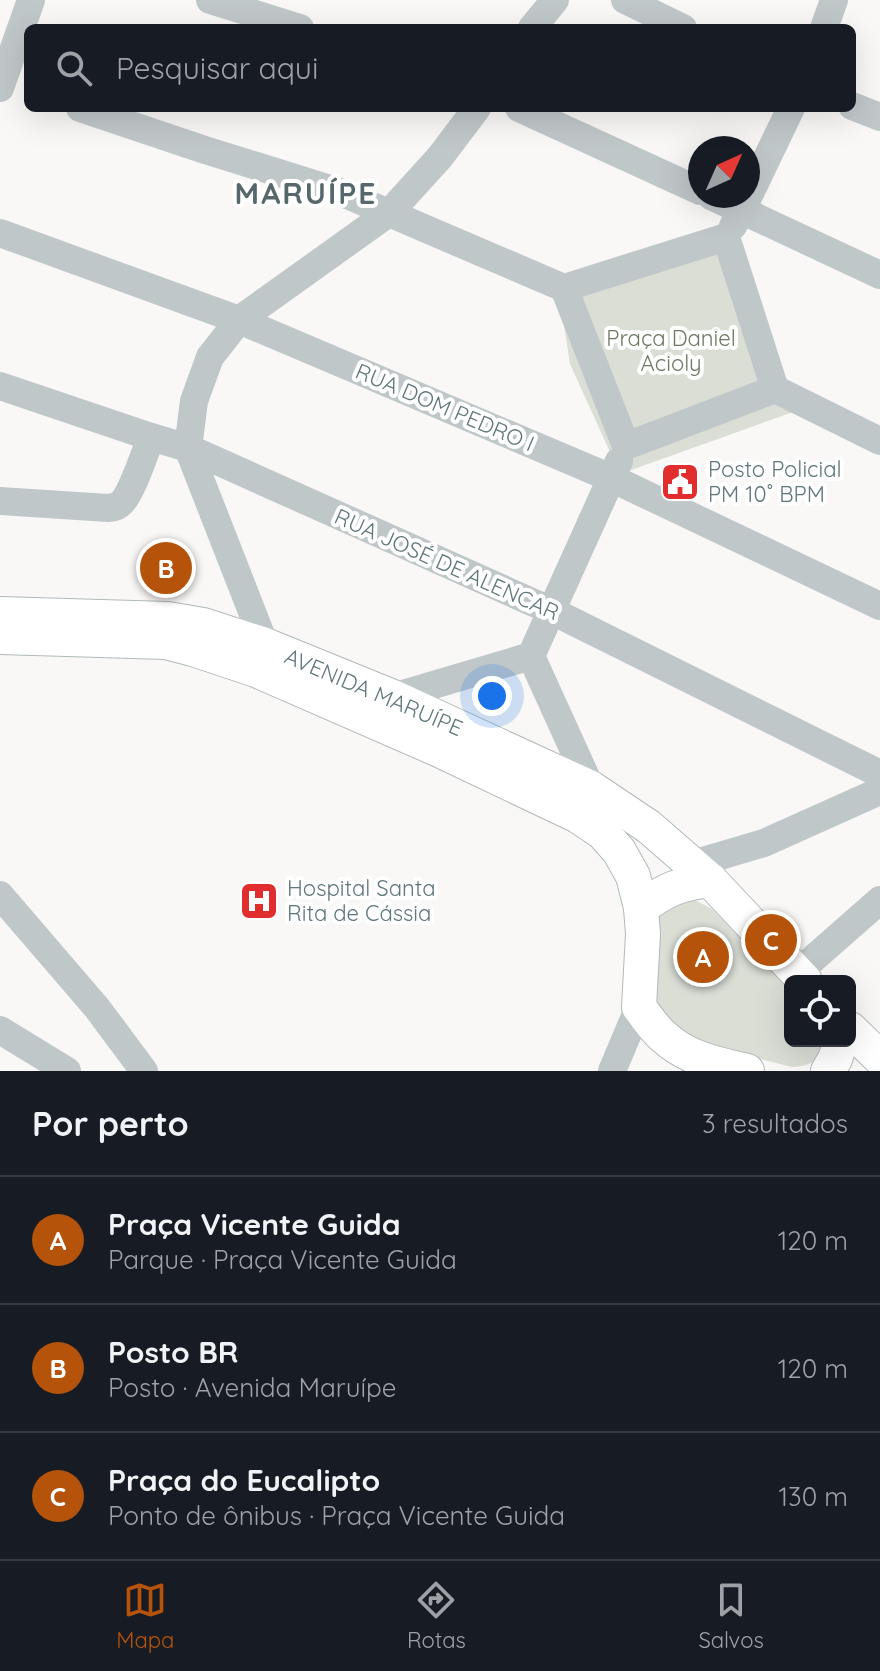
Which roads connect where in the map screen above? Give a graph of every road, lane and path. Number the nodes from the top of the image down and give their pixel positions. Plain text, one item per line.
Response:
1 (31, 0) edge
2 (210, 0) edge
3 (555, 0) edge
4 (625, 0) edge
5 (834, 0) edge
6 (24, 24) edge
7 (287, 24) edge
8 (535, 24) edge
9 (675, 24) edge
10 (825, 24) edge
11 (24, 26) edge
12 (8, 84) edge
13 (856, 108) edge
14 (92, 112) edge
15 (474, 112) edge
16 (528, 112) edge
17 (789, 112) edge
18 (880, 117) edge
19 (688, 185) edge
20 (738, 208) edge
21 (742, 210) junction
22 (390, 212) junction
23 (0, 233) edge
24 (726, 237) junction
25 (880, 275) edge
26 (564, 288) junction
27 (239, 320) junction
28 (0, 386) edge
29 (775, 389) junction
30 (151, 437) junction
31 (880, 441) edge
32 (626, 446) junction
33 (188, 448) junction
34 (611, 478) junction
35 (0, 501) edge
36 (880, 606) edge
37 (552, 611) junction
38 (0, 614) edge
39 (0, 637) edge
40 (265, 645) junction
41 (531, 656) junction
42 (393, 697) junction
43 (880, 774) edge
44 (591, 788) junction
45 (880, 791) edge
46 (701, 872) junction
47 (0, 895) edge
48 (880, 900) edge
49 (641, 908) junction
50 (799, 975) edge
51 (803, 975) edge
52 (639, 1007) junction
53 (0, 1030) edge
54 (838, 1047) edge
55 (691, 1065) edge
56 (67, 1071) edge
57 (144, 1071) edge
58 (612, 1071) edge
59 (747, 1071) edge
60 (828, 1071) edge

1 - 6 street
2 - 7 street
3 - 8 street
4 - 9 street
5 - 10 street
11 - 12 street
13 - 18 street
14 - 22 street
15 - 22 street
16 - 19 street
17 - 21 street
20 - 21 street
21 - 24 street
21 - 25 street
22 - 26 street
22 - 27 street
23 - 27 street, RUA DOM PEDRO I
24 - 26 street
24 - 29 street
26 - 32 street
27 - 33 street
27 - 34 street, RUA DOM PEDRO I
28 - 30 street, RUA JOSÉ DE ALENCAR
29 - 31 street
29 - 32 street
30 - 33 street, RUA JOSÉ DE ALENCAR
30 - 35 street
32 - 34 street
33 - 37 street, RUA JOSÉ DE ALENCAR
33 - 40 street
34 - 36 street, RUA DOM PEDRO I
34 - 37 street
37 - 41 street
37 - 43 street, RUA JOSÉ DE ALENCAR
38 - 40 main road, AVENIDA MARUÍPE
39 - 49 main road, AVENIDA MARUÍPE
40 - 42 main road, AVENIDA MARUÍPE
41 - 42 street
41 - 44 street
42 - 44 main road, AVENIDA MARUÍPE
44 - 46 main road, AVENIDA MARUÍPE
45 - 46 street
46 - 49 main road
46 - 50 main road, AVENIDA MARUÍPE
47 - 57 street
48 - 51 street
49 - 52 main road, AVENIDA MARUÍPE
52 - 55 main road
52 - 58 street
53 - 56 street
54 - 60 main road
55 - 59 main road

